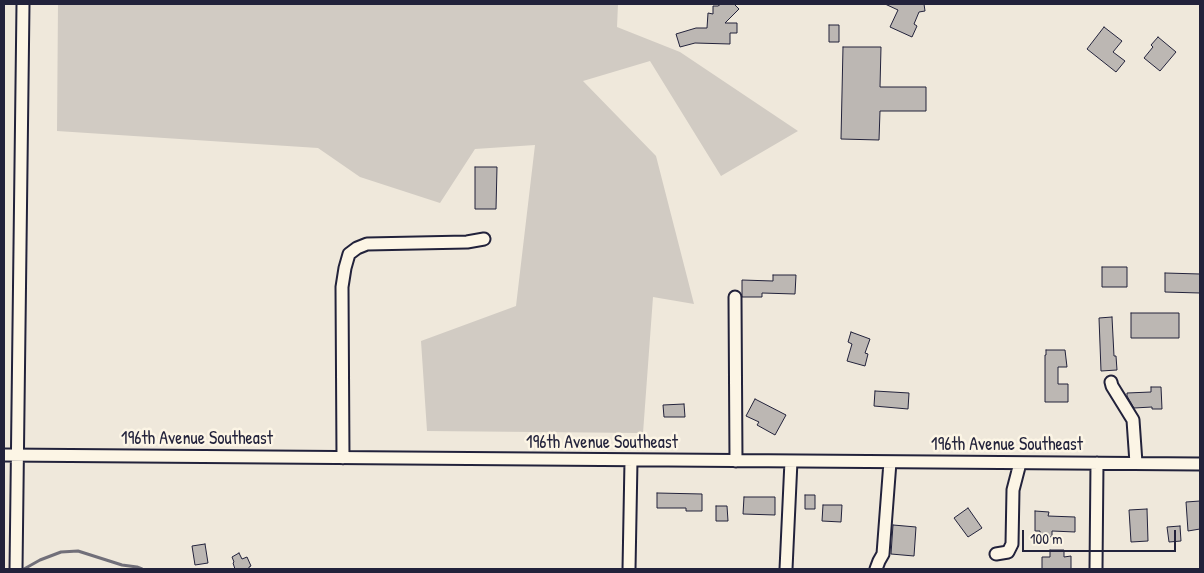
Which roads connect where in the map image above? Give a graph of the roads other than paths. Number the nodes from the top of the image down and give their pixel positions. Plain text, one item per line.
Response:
1 (23, 4) edge
2 (484, 239) dead end
3 (735, 297) dead end
4 (1111, 382) dead end
5 (4, 455) edge
6 (18, 456) junction
7 (343, 458) junction
8 (631, 461) junction
9 (736, 461) junction
10 (791, 461) junction
11 (890, 462) junction
12 (1020, 463) junction
13 (1097, 463) junction
14 (1136, 463) junction
15 (1200, 464) edge
16 (996, 554) dead end
17 (16, 569) edge
18 (629, 569) edge
19 (786, 569) edge
20 (876, 569) edge
21 (1096, 569) edge

1 - 6 street
2 - 7 street
3 - 9 street
4 - 14 street
5 - 6 street, 196th Avenue Southeast
6 - 7 street, 196th Avenue Southeast
6 - 17 street
7 - 8 street, 196th Avenue Southeast
8 - 9 street, 196th Avenue Southeast
8 - 18 street
9 - 10 street, 196th Avenue Southeast
10 - 11 street, 196th Avenue Southeast
10 - 19 street
11 - 12 street, 196th Avenue Southeast
11 - 20 street
12 - 13 street, 196th Avenue Southeast
12 - 16 street
13 - 14 street, 196th Avenue Southeast
13 - 21 street
14 - 15 street, 196th Avenue Southeast

